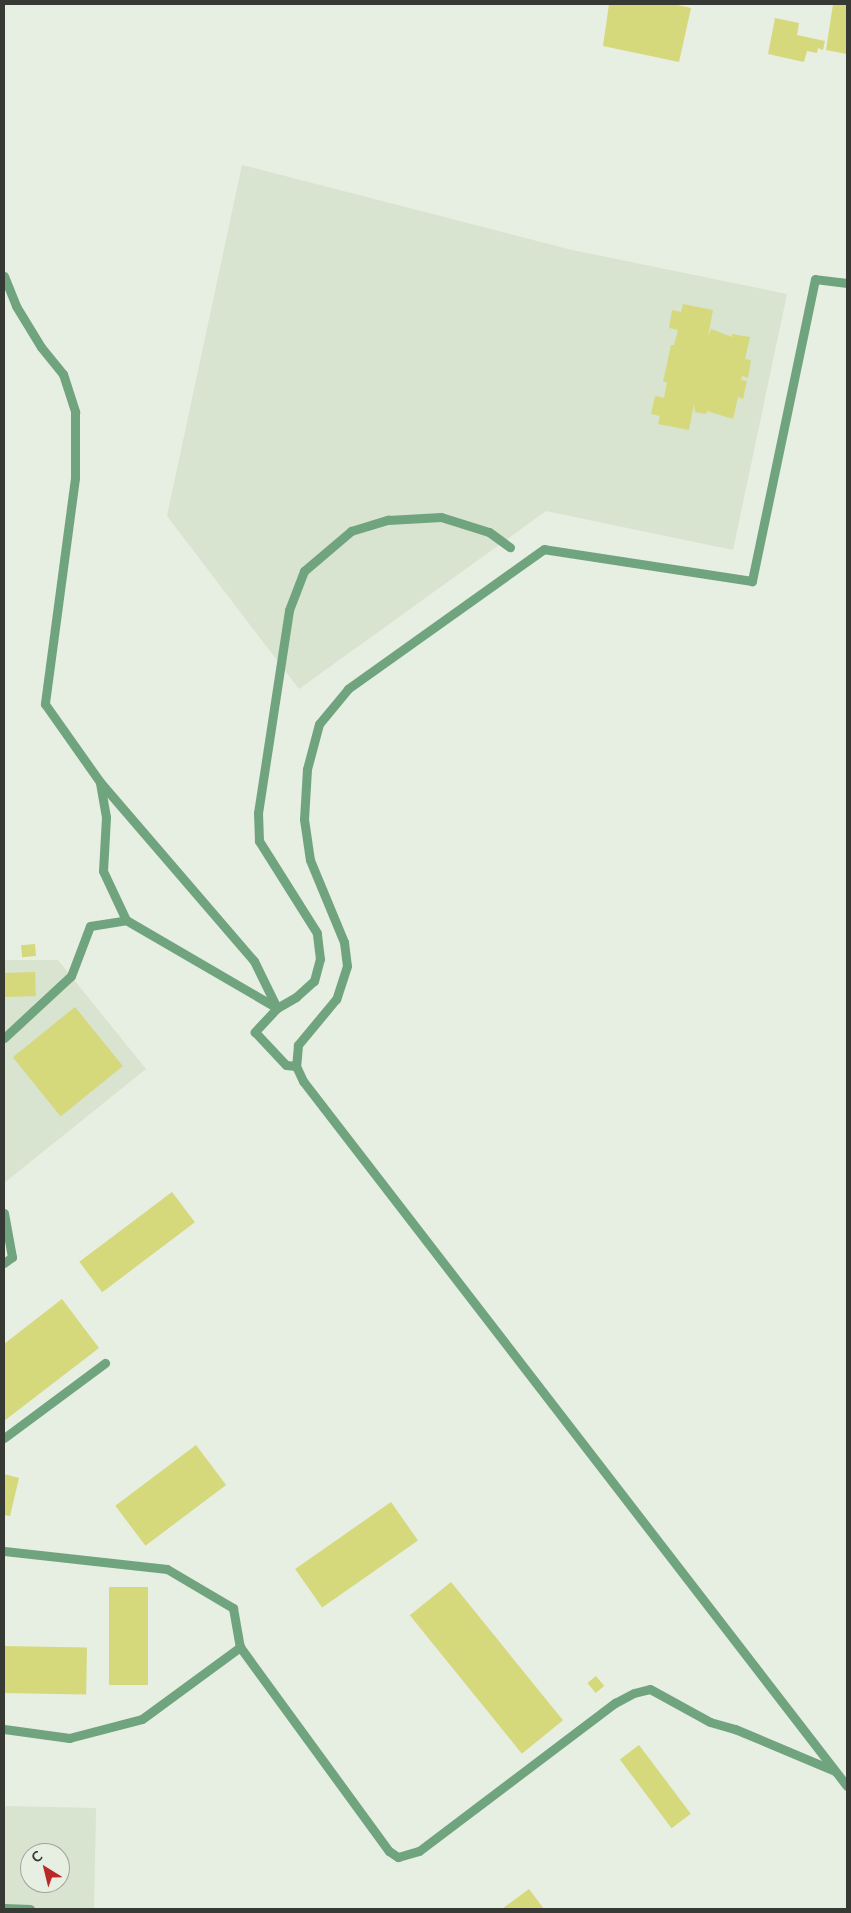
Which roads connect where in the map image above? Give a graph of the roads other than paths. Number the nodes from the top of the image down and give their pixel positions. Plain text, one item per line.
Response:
1 (4, 276) edge
2 (847, 283) edge
3 (510, 547) dead end
4 (100, 782) junction
5 (126, 920) junction
6 (277, 1008) junction
7 (4, 1038) edge
8 (296, 1066) junction
9 (4, 1213) edge
10 (4, 1263) edge
11 (105, 1363) dead end
12 (4, 1438) edge
13 (4, 1551) edge
14 (240, 1647) junction
15 (4, 1729) edge
16 (836, 1771) junction
17 (847, 1786) edge
18 (4, 1908) edge
19 (30, 1909) edge

1 - 4 lane
2 - 8 lane
3 - 6 lane
4 - 5 lane
4 - 6 lane
5 - 6 lane
5 - 7 lane
6 - 8 lane
8 - 16 lane
9 - 10 lane
11 - 12 lane
13 - 14 lane
14 - 15 lane
14 - 16 lane
16 - 17 lane
18 - 19 lane

